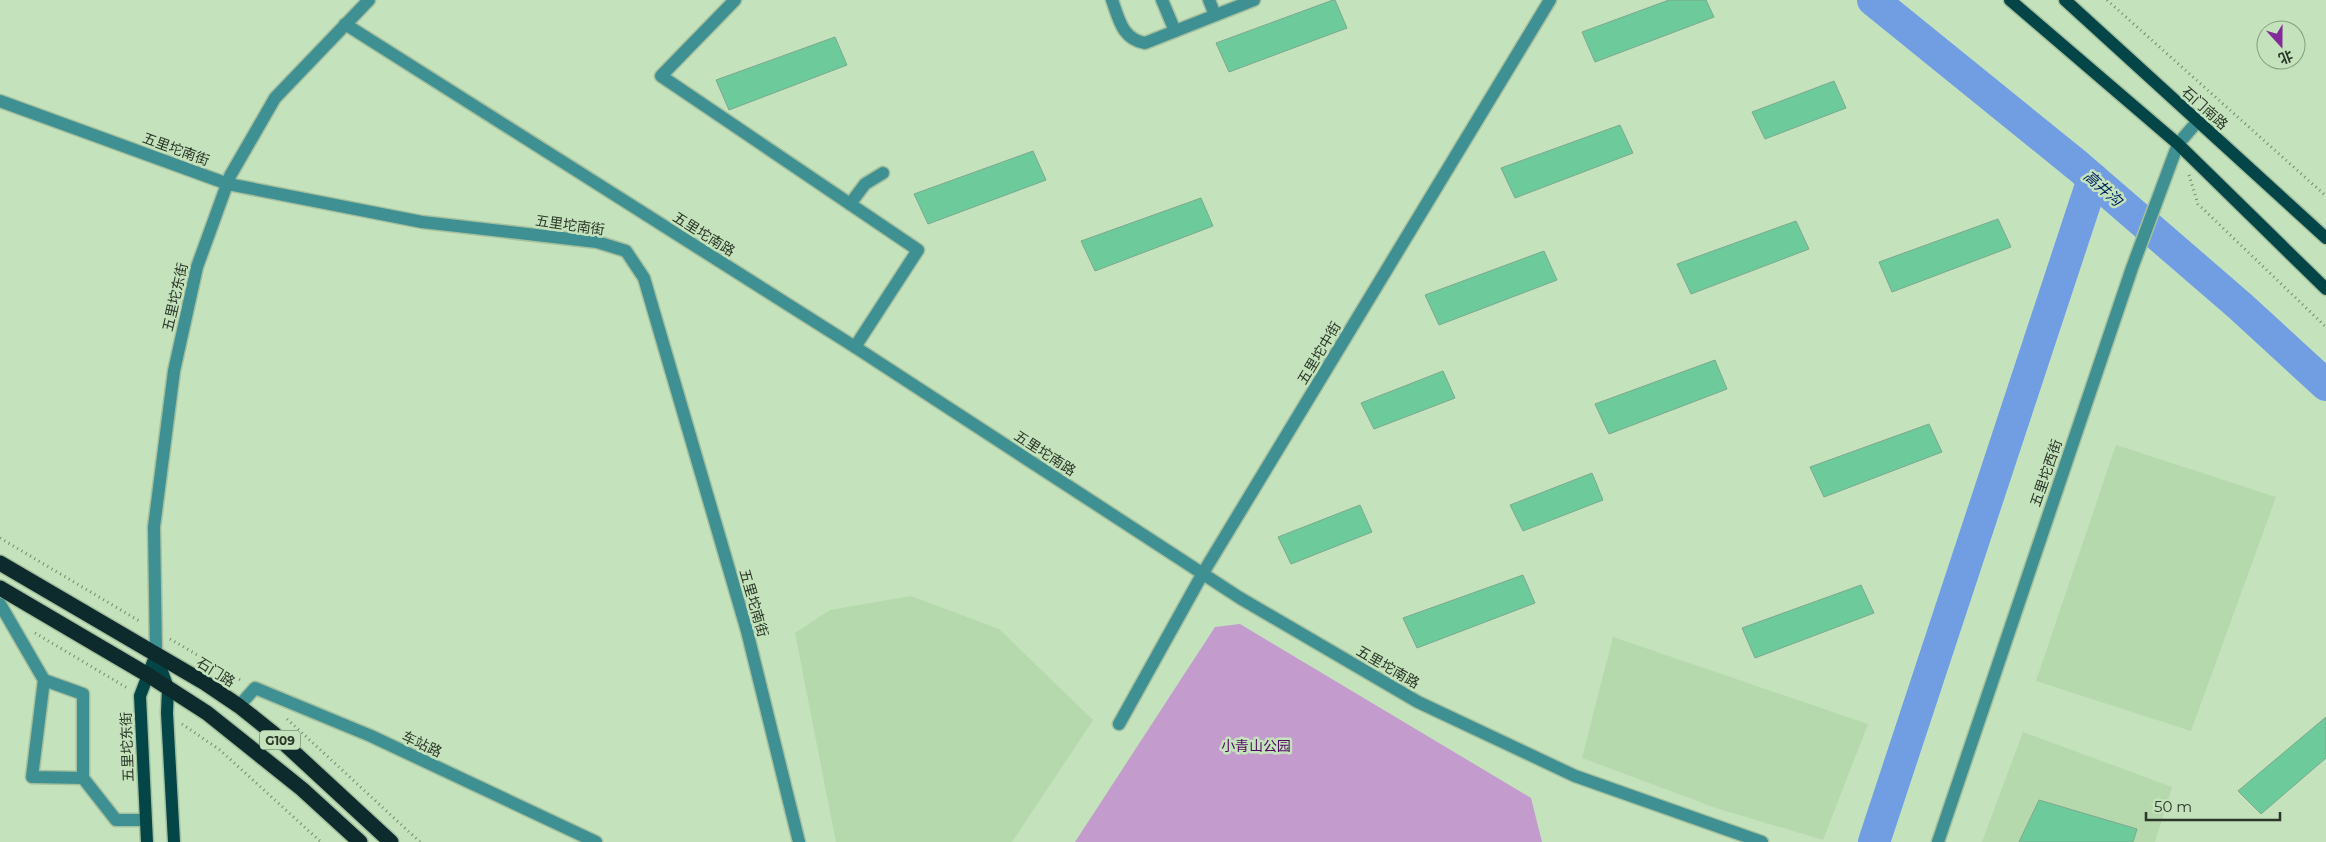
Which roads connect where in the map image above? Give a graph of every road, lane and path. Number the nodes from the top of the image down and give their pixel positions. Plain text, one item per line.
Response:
1 (369, 0) edge
2 (735, 0) edge
3 (1112, 0) edge
4 (1162, 0) edge
5 (1209, 0) edge
6 (1254, 0) edge
7 (1550, 0) edge
8 (2010, 0) edge
9 (2065, 0) edge
10 (2107, 0) edge
11 (1215, 15) junction
12 (345, 24) junction
13 (1174, 31) junction
14 (0, 101) edge
15 (2197, 122) junction
16 (2178, 144) junction
17 (2187, 170) dead end
18 (883, 173) dead end
19 (228, 184) junction
20 (2326, 196) edge
21 (850, 204) junction
22 (2326, 238) edge
23 (2326, 289) edge
24 (2326, 327) edge
25 (855, 347) junction
26 (0, 563) edge
27 (1203, 573) junction
28 (0, 588) edge
29 (0, 604) edge
30 (156, 654) junction
31 (148, 675) junction
32 (44, 680) junction
33 (168, 688) junction
34 (239, 706) junction
35 (1119, 724) dead end
36 (83, 778) junction
37 (144, 820) junction
38 (147, 842) edge
39 (174, 842) edge
40 (360, 842) edge
41 (391, 842) edge
42 (596, 842) edge
43 (799, 842) edge
44 (1762, 842) edge
45 (1938, 842) edge

1 - 12 street, 五里坨东街
2 - 21 street
3 - 13 street
4 - 13 street
5 - 11 street
6 - 11 street
7 - 27 street, 五里坨中街
8 - 16 main road
9 - 15 main road, 石门南路
10 - 20 path, 石门南路
11 - 13 street
12 - 19 street, 五里坨东街
12 - 25 street, 五里坨南路
14 - 19 street, 五里坨南街
15 - 16 street, 五里坨西街
15 - 22 main road, 石门南路
16 - 23 main road
16 - 45 street, 五里坨西街
17 - 24 path
18 - 21 street
19 - 30 street, 五里坨东街
19 - 43 street, 五里坨南街
21 - 25 street
25 - 27 street, 五里坨南路
26 - 30 highway, 石门路 / G109
27 - 35 street, 五里坨中街
27 - 44 street, 五里坨南路
28 - 31 highway, G109
29 - 32 street
30 - 31 main road, 五里坨东街
30 - 33 main road, 五里坨东街
30 - 34 highway, 石门路 / G109
31 - 33 highway, G109
31 - 37 main road, 五里坨东街
32 - 36 street
32 - 36 street
33 - 39 main road, 五里坨东街
33 - 40 highway, G109
34 - 41 highway, 石门路 / G109
34 - 42 street, 车站路
36 - 37 street
37 - 38 main road, 五里坨东街

